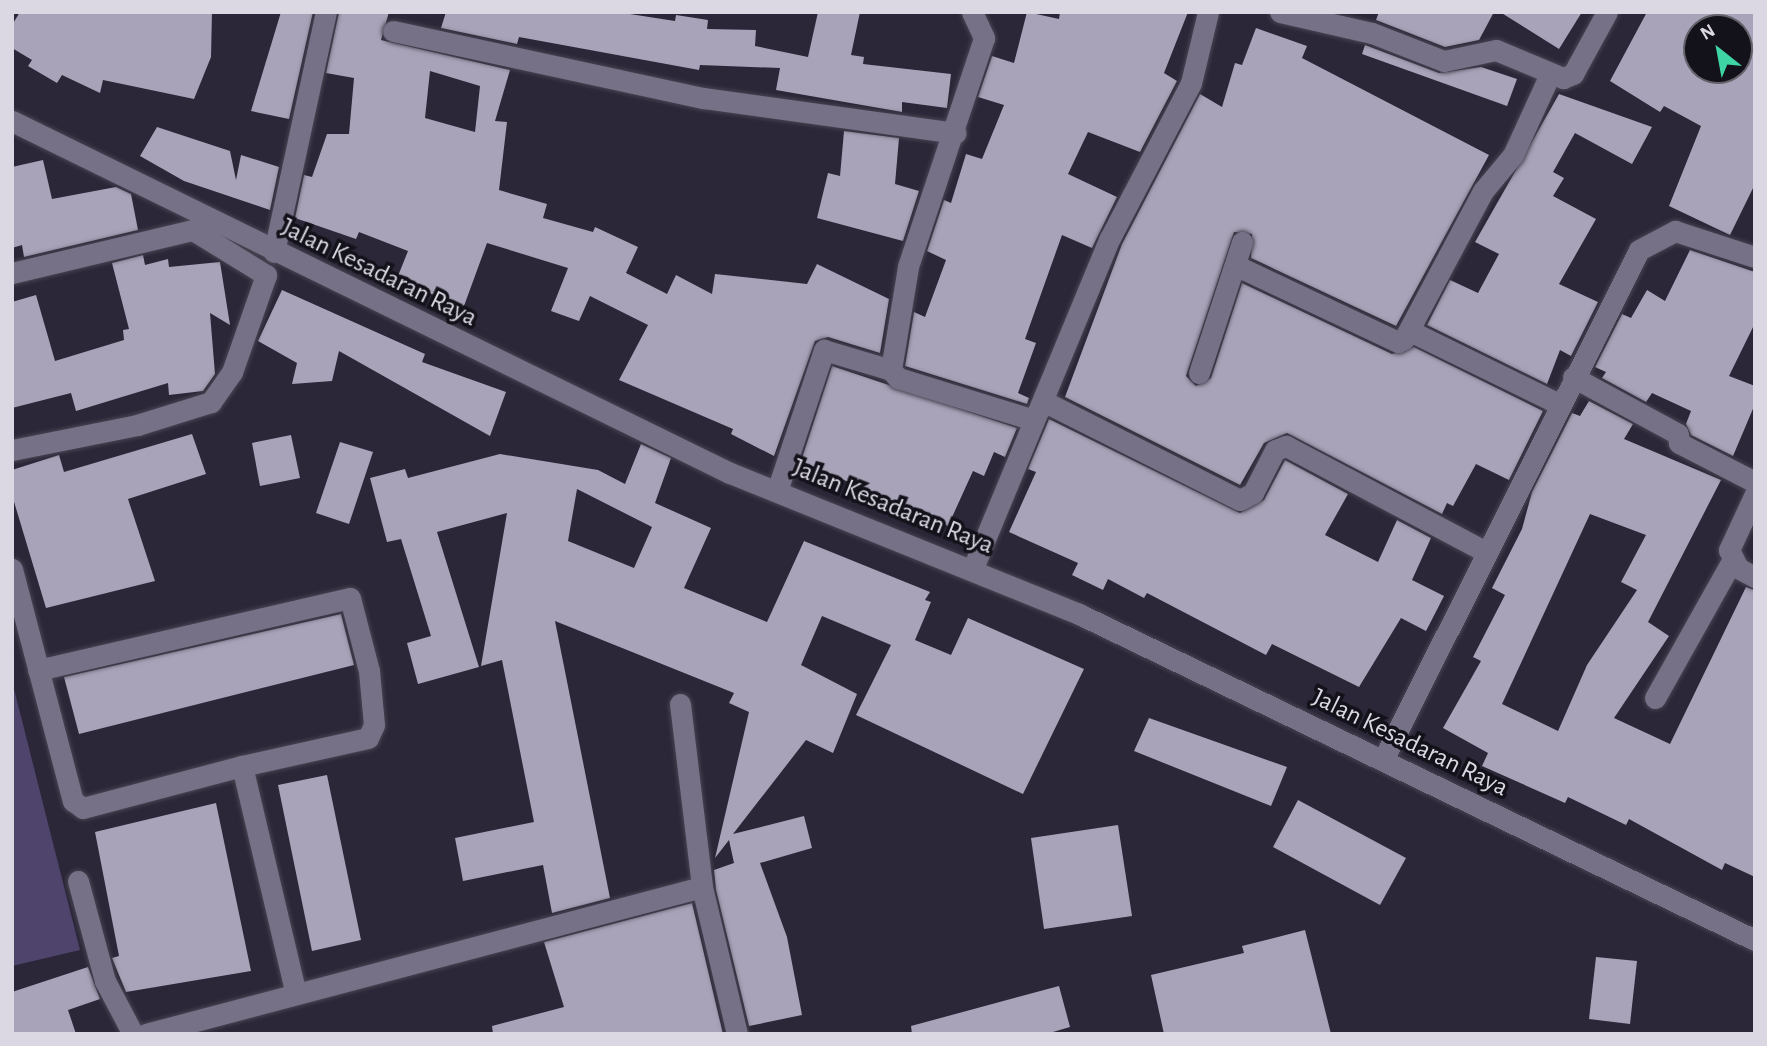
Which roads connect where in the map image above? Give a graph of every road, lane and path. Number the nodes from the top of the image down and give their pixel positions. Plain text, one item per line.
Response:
1 (326, 12) edge
2 (972, 12) edge
3 (1208, 12) edge
4 (1280, 12) edge
5 (1607, 12) edge
6 (393, 31) dead end
7 (1549, 74) junction
8 (12, 121) edge
9 (956, 133) junction
10 (1242, 242) dead end
11 (274, 252) junction
12 (1755, 257) edge
13 (1237, 266) junction
14 (12, 273) edge
15 (1412, 332) junction
16 (891, 370) junction
17 (1199, 373) dead end
18 (1573, 377) junction
19 (1559, 404) junction
20 (1039, 410) junction
21 (12, 450) edge
22 (1755, 482) edge
23 (777, 491) junction
24 (1755, 494) edge
25 (1486, 552) junction
26 (1732, 561) junction
27 (974, 568) junction
28 (12, 569) edge
29 (1755, 577) edge
30 (38, 670) junction
31 (1655, 698) dead end
32 (680, 704) dead end
33 (1384, 758) junction
34 (242, 766) junction
35 (78, 881) dead end
36 (702, 887) junction
37 (1755, 940) edge
38 (295, 991) junction
39 (133, 1034) edge
40 (146, 1034) edge
41 (737, 1034) edge

1 - 11 street
2 - 9 street
3 - 20 street
4 - 7 street
5 - 7 street
6 - 9 street
7 - 15 street
8 - 11 street, Jalan Kesadaran Raya
9 - 16 street
10 - 13 street
11 - 23 street, Jalan Kesadaran Raya
12 - 18 street
13 - 15 street
13 - 17 street
14 - 21 street
15 - 19 street
16 - 20 street
16 - 23 street
18 - 19 street
18 - 22 street
19 - 25 street
20 - 25 street
20 - 27 street
23 - 27 street, Jalan Kesadaran Raya
24 - 26 street
25 - 33 street
26 - 29 street
26 - 31 street
27 - 33 street, Jalan Kesadaran Raya
28 - 30 street
30 - 34 street
30 - 34 street
32 - 36 street
33 - 37 street, Jalan Kesadaran Raya
34 - 38 street
35 - 39 street
36 - 38 street
36 - 41 street
38 - 40 street

